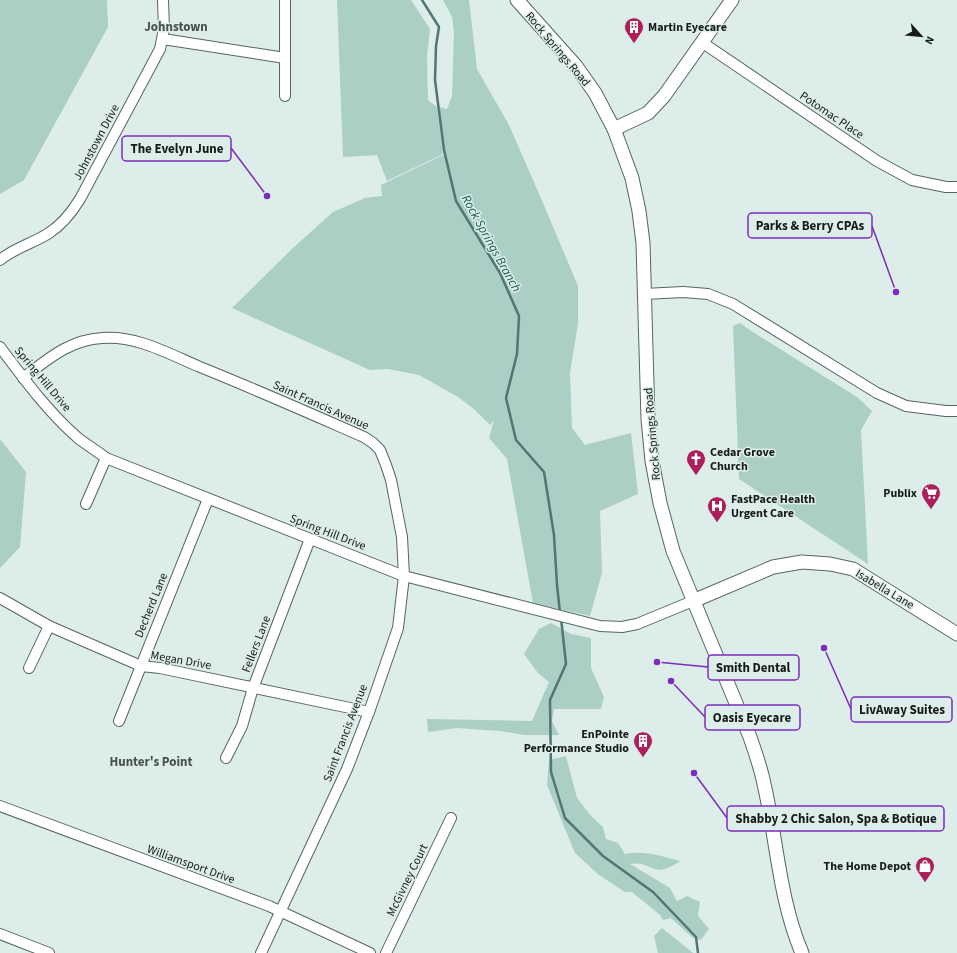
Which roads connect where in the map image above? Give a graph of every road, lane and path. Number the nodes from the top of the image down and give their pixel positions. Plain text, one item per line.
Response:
1 (163, 0) edge
2 (285, 0) edge
3 (516, 0) edge
4 (732, 0) edge
5 (163, 39) junction
6 (703, 43) junction
7 (285, 58) junction
8 (285, 96) dead end
9 (614, 129) junction
10 (957, 187) edge
11 (0, 260) edge
12 (644, 294) junction
13 (0, 347) edge
14 (23, 378) junction
15 (957, 411) edge
16 (106, 458) junction
17 (208, 499) junction
18 (86, 504) dead end
19 (310, 539) junction
20 (404, 576) junction
21 (0, 598) edge
22 (693, 601) junction
23 (49, 626) junction
24 (957, 634) edge
25 (141, 666) junction
26 (29, 668) dead end
27 (253, 688) junction
28 (369, 712) junction
29 (119, 721) dead end
30 (226, 758) dead end
31 (0, 806) edge
32 (451, 818) dead end
33 (280, 911) junction
34 (0, 934) edge
35 (49, 953) edge
36 (261, 953) edge
37 (370, 953) edge
38 (386, 953) edge
39 (802, 953) edge

1 - 5 street, Johnstown Drive
2 - 7 street
3 - 9 street, Rock Springs Road
4 - 6 street
5 - 7 street
5 - 11 street, Johnstown Drive
6 - 9 street
6 - 10 street, Potomac Place
7 - 8 street
9 - 12 street, Rock Springs Road
12 - 15 street
12 - 22 street, Rock Springs Road
13 - 14 street, Spring Hill Drive
14 - 16 street, Spring Hill Drive
14 - 20 street, Saint Francis Avenue
16 - 17 street, Spring Hill Drive
16 - 18 street
17 - 19 street, Spring Hill Drive
17 - 25 street, Decherd Lane
19 - 20 street, Spring Hill Drive
19 - 27 street, Fellers Lane
20 - 22 street, Spring Hill Drive
20 - 28 street, Saint Francis Avenue
21 - 23 street, Megan Drive
22 - 24 street, Isabella Lane
22 - 39 street, Rock Springs Road
23 - 25 street, Megan Drive
23 - 26 street
25 - 27 street, Megan Drive
25 - 29 street, Decherd Lane
27 - 28 street, Megan Drive
27 - 30 street, Fellers Lane
28 - 33 street, Saint Francis Avenue
31 - 33 street, Williamsport Drive
32 - 38 street, McGivney Court
33 - 36 street, Saint Francis Avenue
33 - 37 street, Williamsport Drive
34 - 35 street

